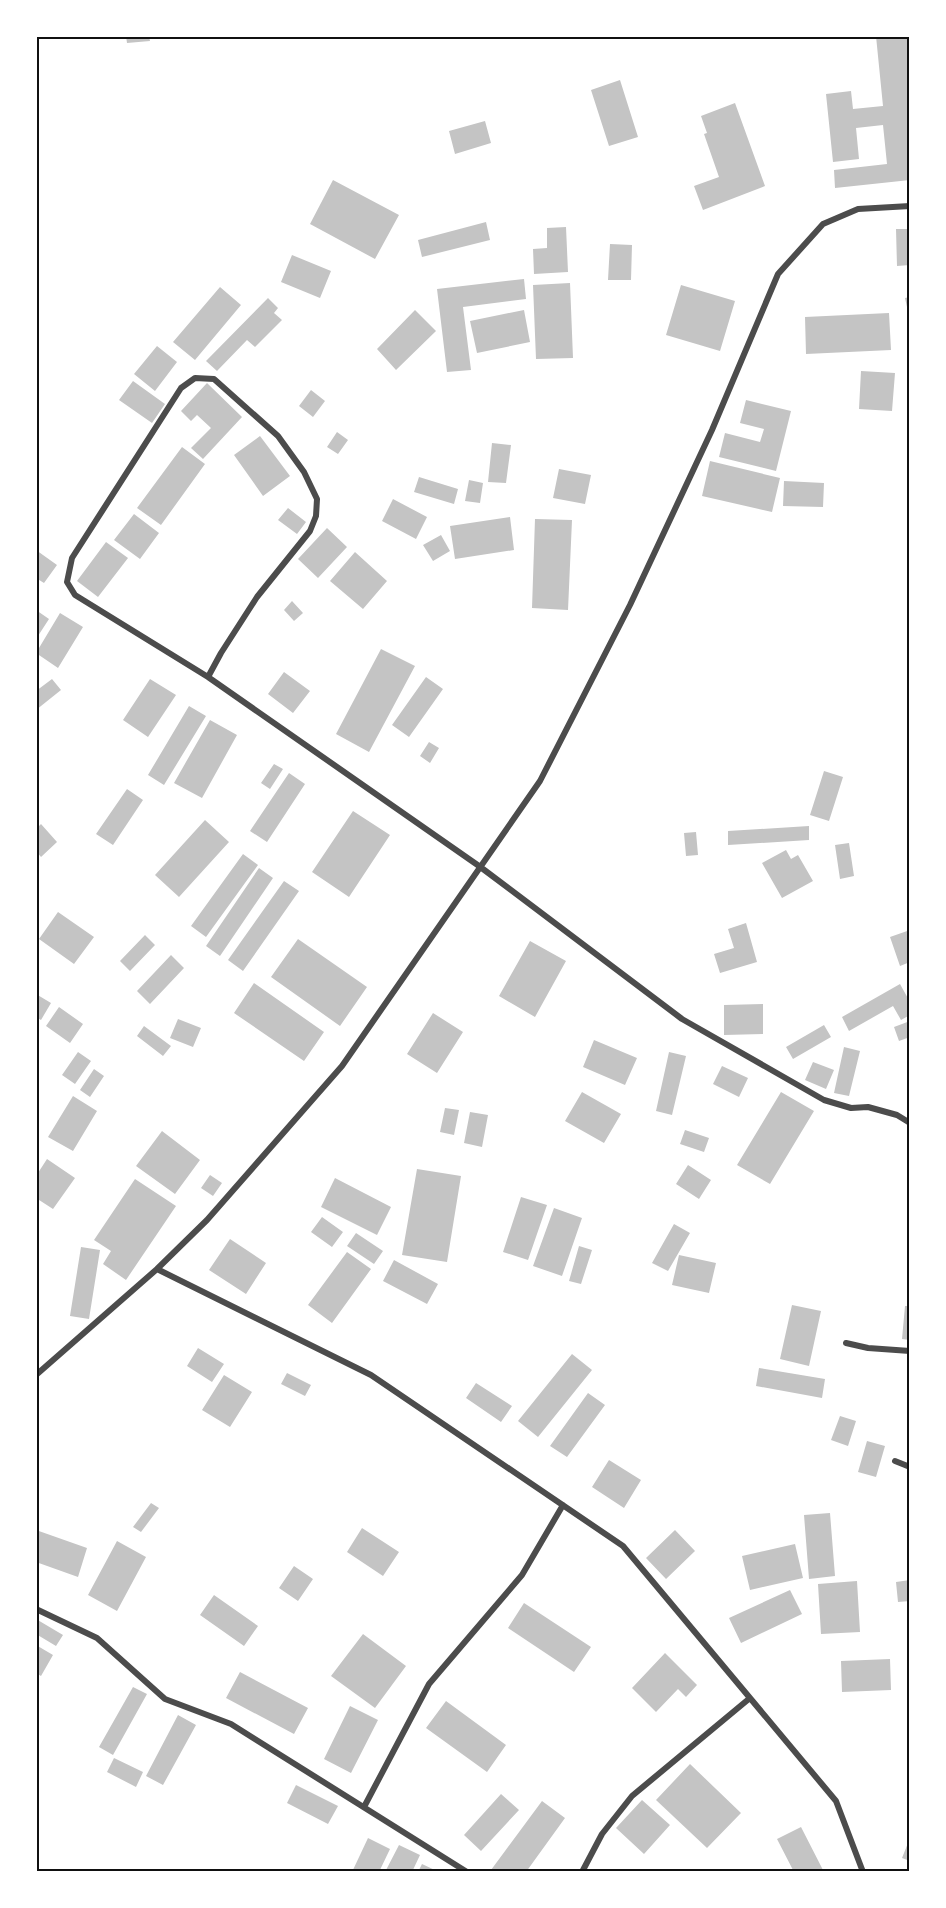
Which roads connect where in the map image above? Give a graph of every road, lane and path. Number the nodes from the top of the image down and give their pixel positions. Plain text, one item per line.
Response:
1 (910, 206) edge
2 (208, 677) junction
3 (479, 866) junction
4 (910, 1123) edge
5 (157, 1269) junction
6 (846, 1343) dead end
7 (910, 1351) edge
8 (36, 1375) edge
9 (895, 1461) dead end
10 (910, 1467) edge
11 (563, 1505) junction
12 (36, 1609) edge
13 (750, 1698) junction
14 (364, 1807) junction
15 (467, 1872) edge
16 (582, 1872) edge
17 (863, 1872) edge

1 - 3 street
2 - 2 street
2 - 3 street
3 - 4 street
3 - 5 street
5 - 8 street
5 - 11 street
6 - 7 street
9 - 10 street
11 - 13 street
11 - 14 street
12 - 14 street
13 - 16 street
13 - 17 street
14 - 15 street

